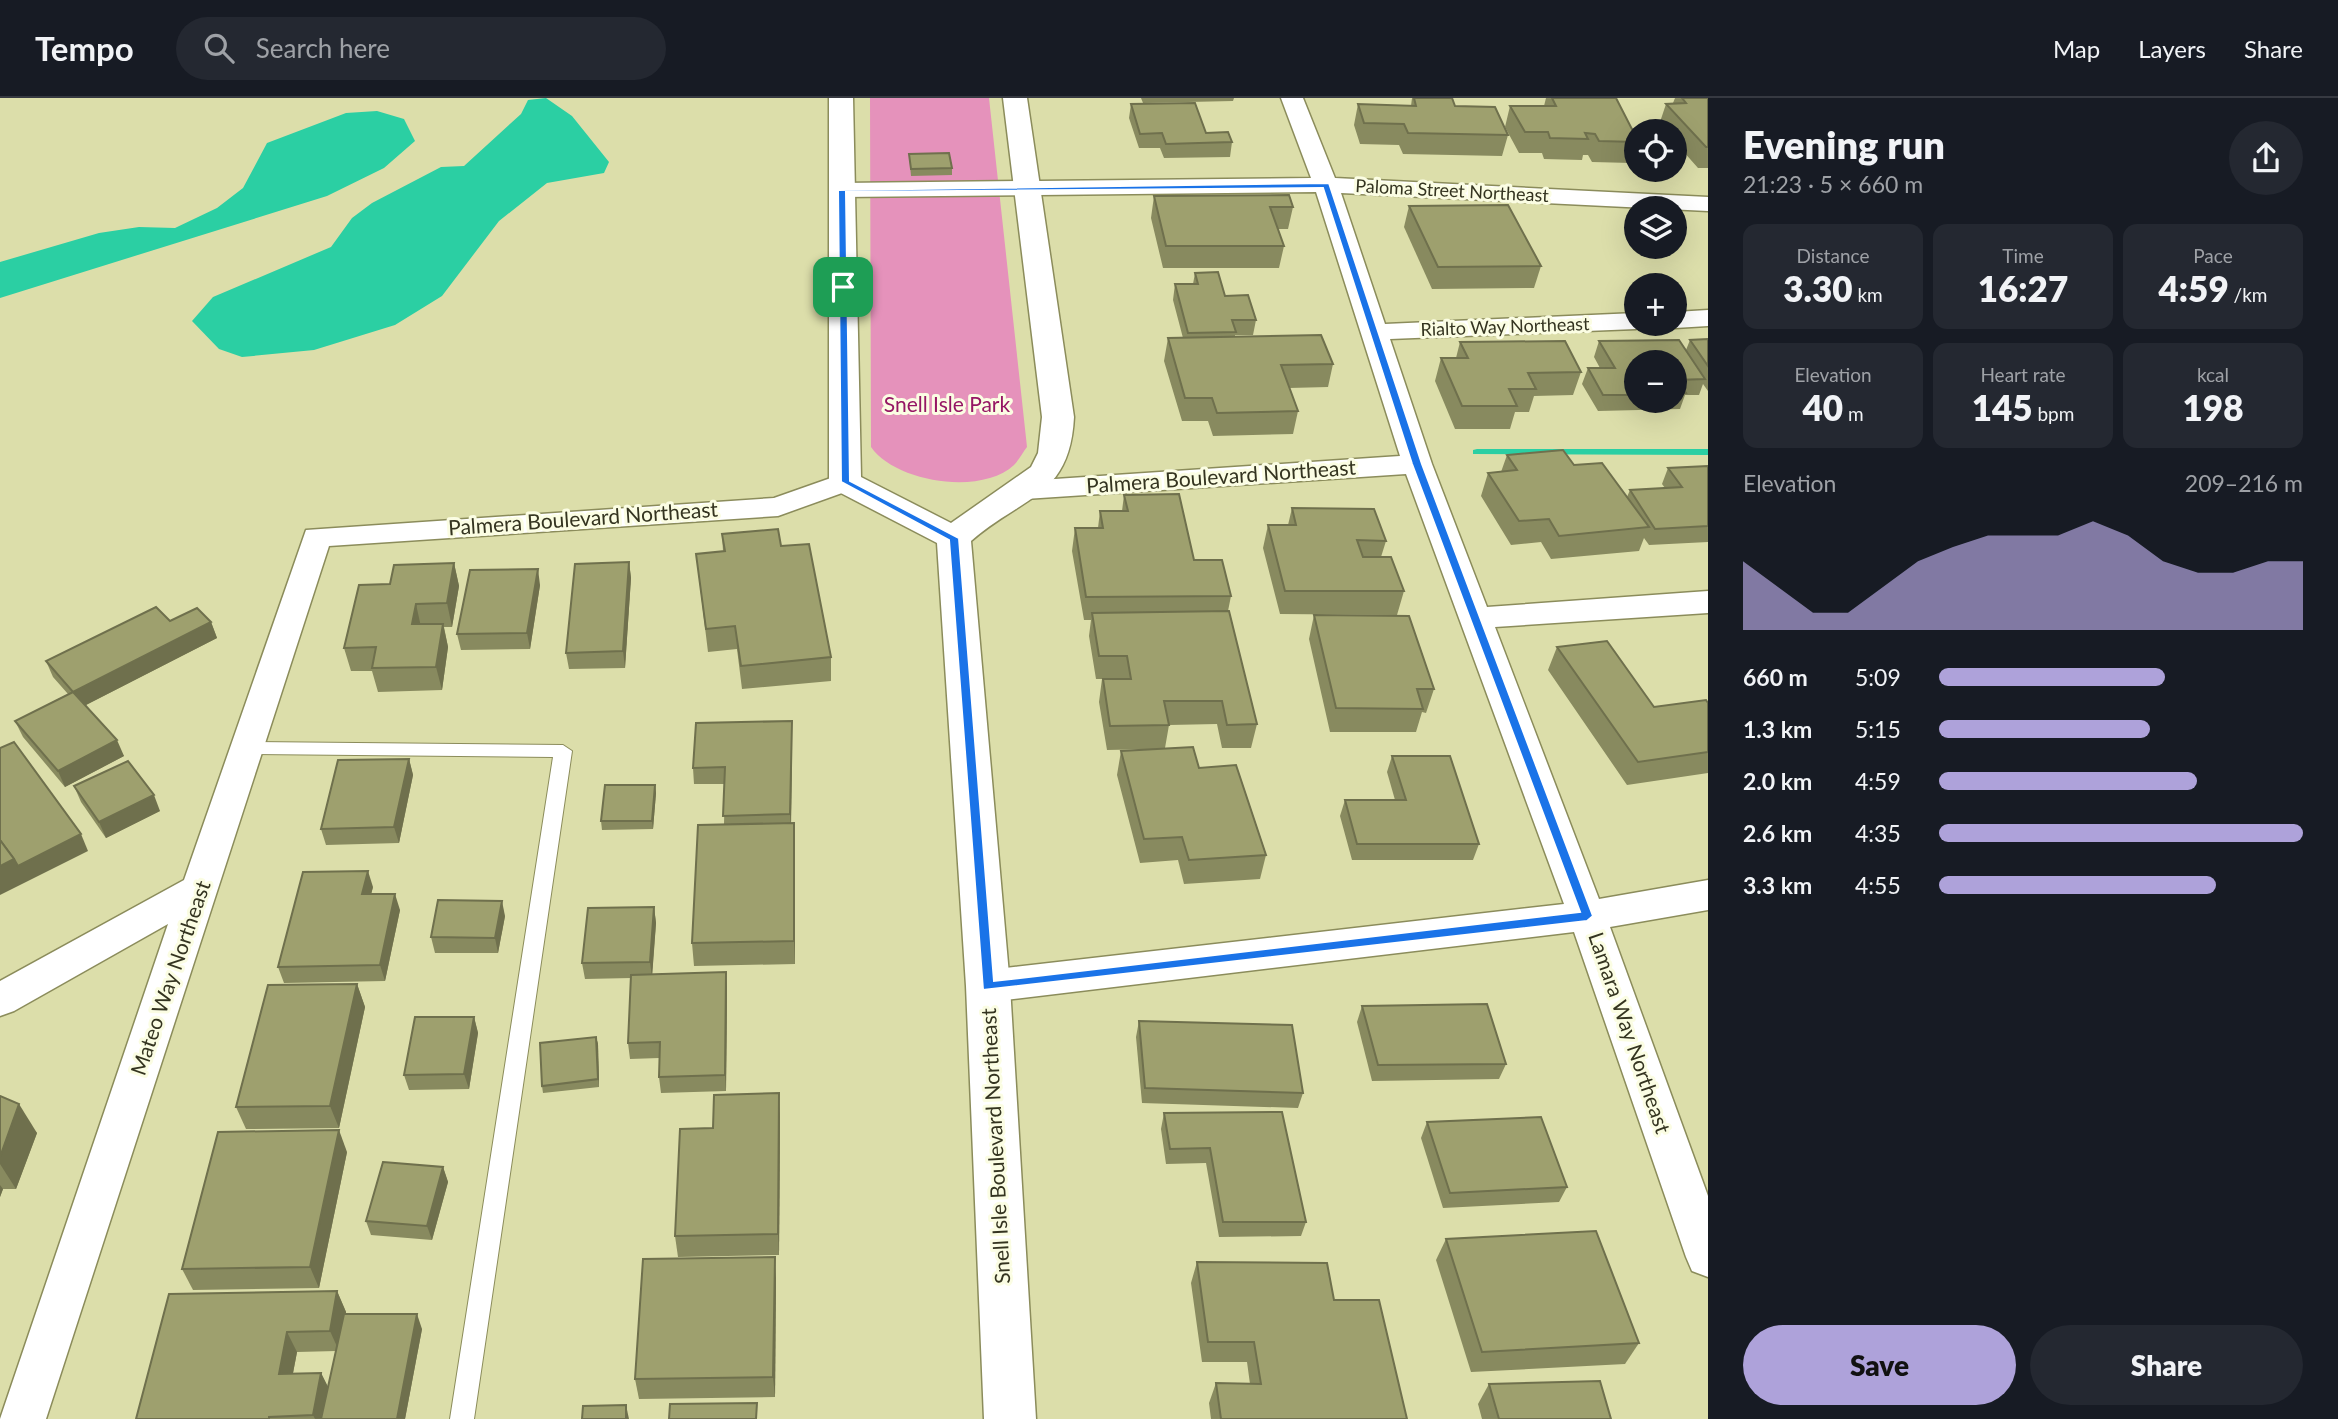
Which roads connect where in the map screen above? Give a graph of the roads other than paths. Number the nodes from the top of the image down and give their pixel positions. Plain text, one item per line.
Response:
1 (841, 98) edge
2 (1015, 98) edge
3 (1292, 98) edge
4 (1326, 185) junction
5 (1027, 187) junction
6 (842, 190) junction
7 (1707, 207) edge
8 (1708, 318) edge
9 (1687, 319) edge
10 (1624, 322) edge
11 (1375, 332) junction
12 (1417, 464) junction
13 (845, 482) junction
14 (1025, 490) junction
15 (317, 537) joint
16 (954, 538) junction
17 (1708, 602) edge
18 (1476, 618) junction
19 (248, 748) junction
20 (201, 888) junction
21 (1708, 895) edge
22 (1587, 916) junction
23 (988, 986) junction
24 (0, 1000) edge
25 (1708, 1258) edge
26 (22, 1419) edge
27 (462, 1419) edge
28 (1010, 1419) edge

1 - 6 street
2 - 5 street
3 - 4 street, Lamara Way Northeast
4 - 5 street, Paloma Street Northeast
4 - 7 street, Paloma Street Northeast
4 - 11 street, Lamara Way Northeast
5 - 6 street, Paloma Street Northeast
5 - 14 street
6 - 13 street
8 - 9 street
10 - 11 street, Rialto Way Northeast
11 - 12 street, Lamara Way Northeast
12 - 14 street, Palmera Boulevard Northeast
12 - 18 street, Lamara Way Northeast
13 - 15 street, Palmera Boulevard Northeast
13 - 16 street
14 - 16 street
15 - 19 street, Mateo Way Northeast
16 - 23 street, Snell Isle Boulevard Northeast
17 - 18 street
18 - 22 street, Lamara Way Northeast
19 - 20 street, Mateo Way Northeast
19 - 27 lane
20 - 24 street
20 - 26 street, Mateo Way Northeast
21 - 22 street
22 - 23 street
22 - 25 street, Lamara Way Northeast
23 - 28 street, Snell Isle Boulevard Northeast

